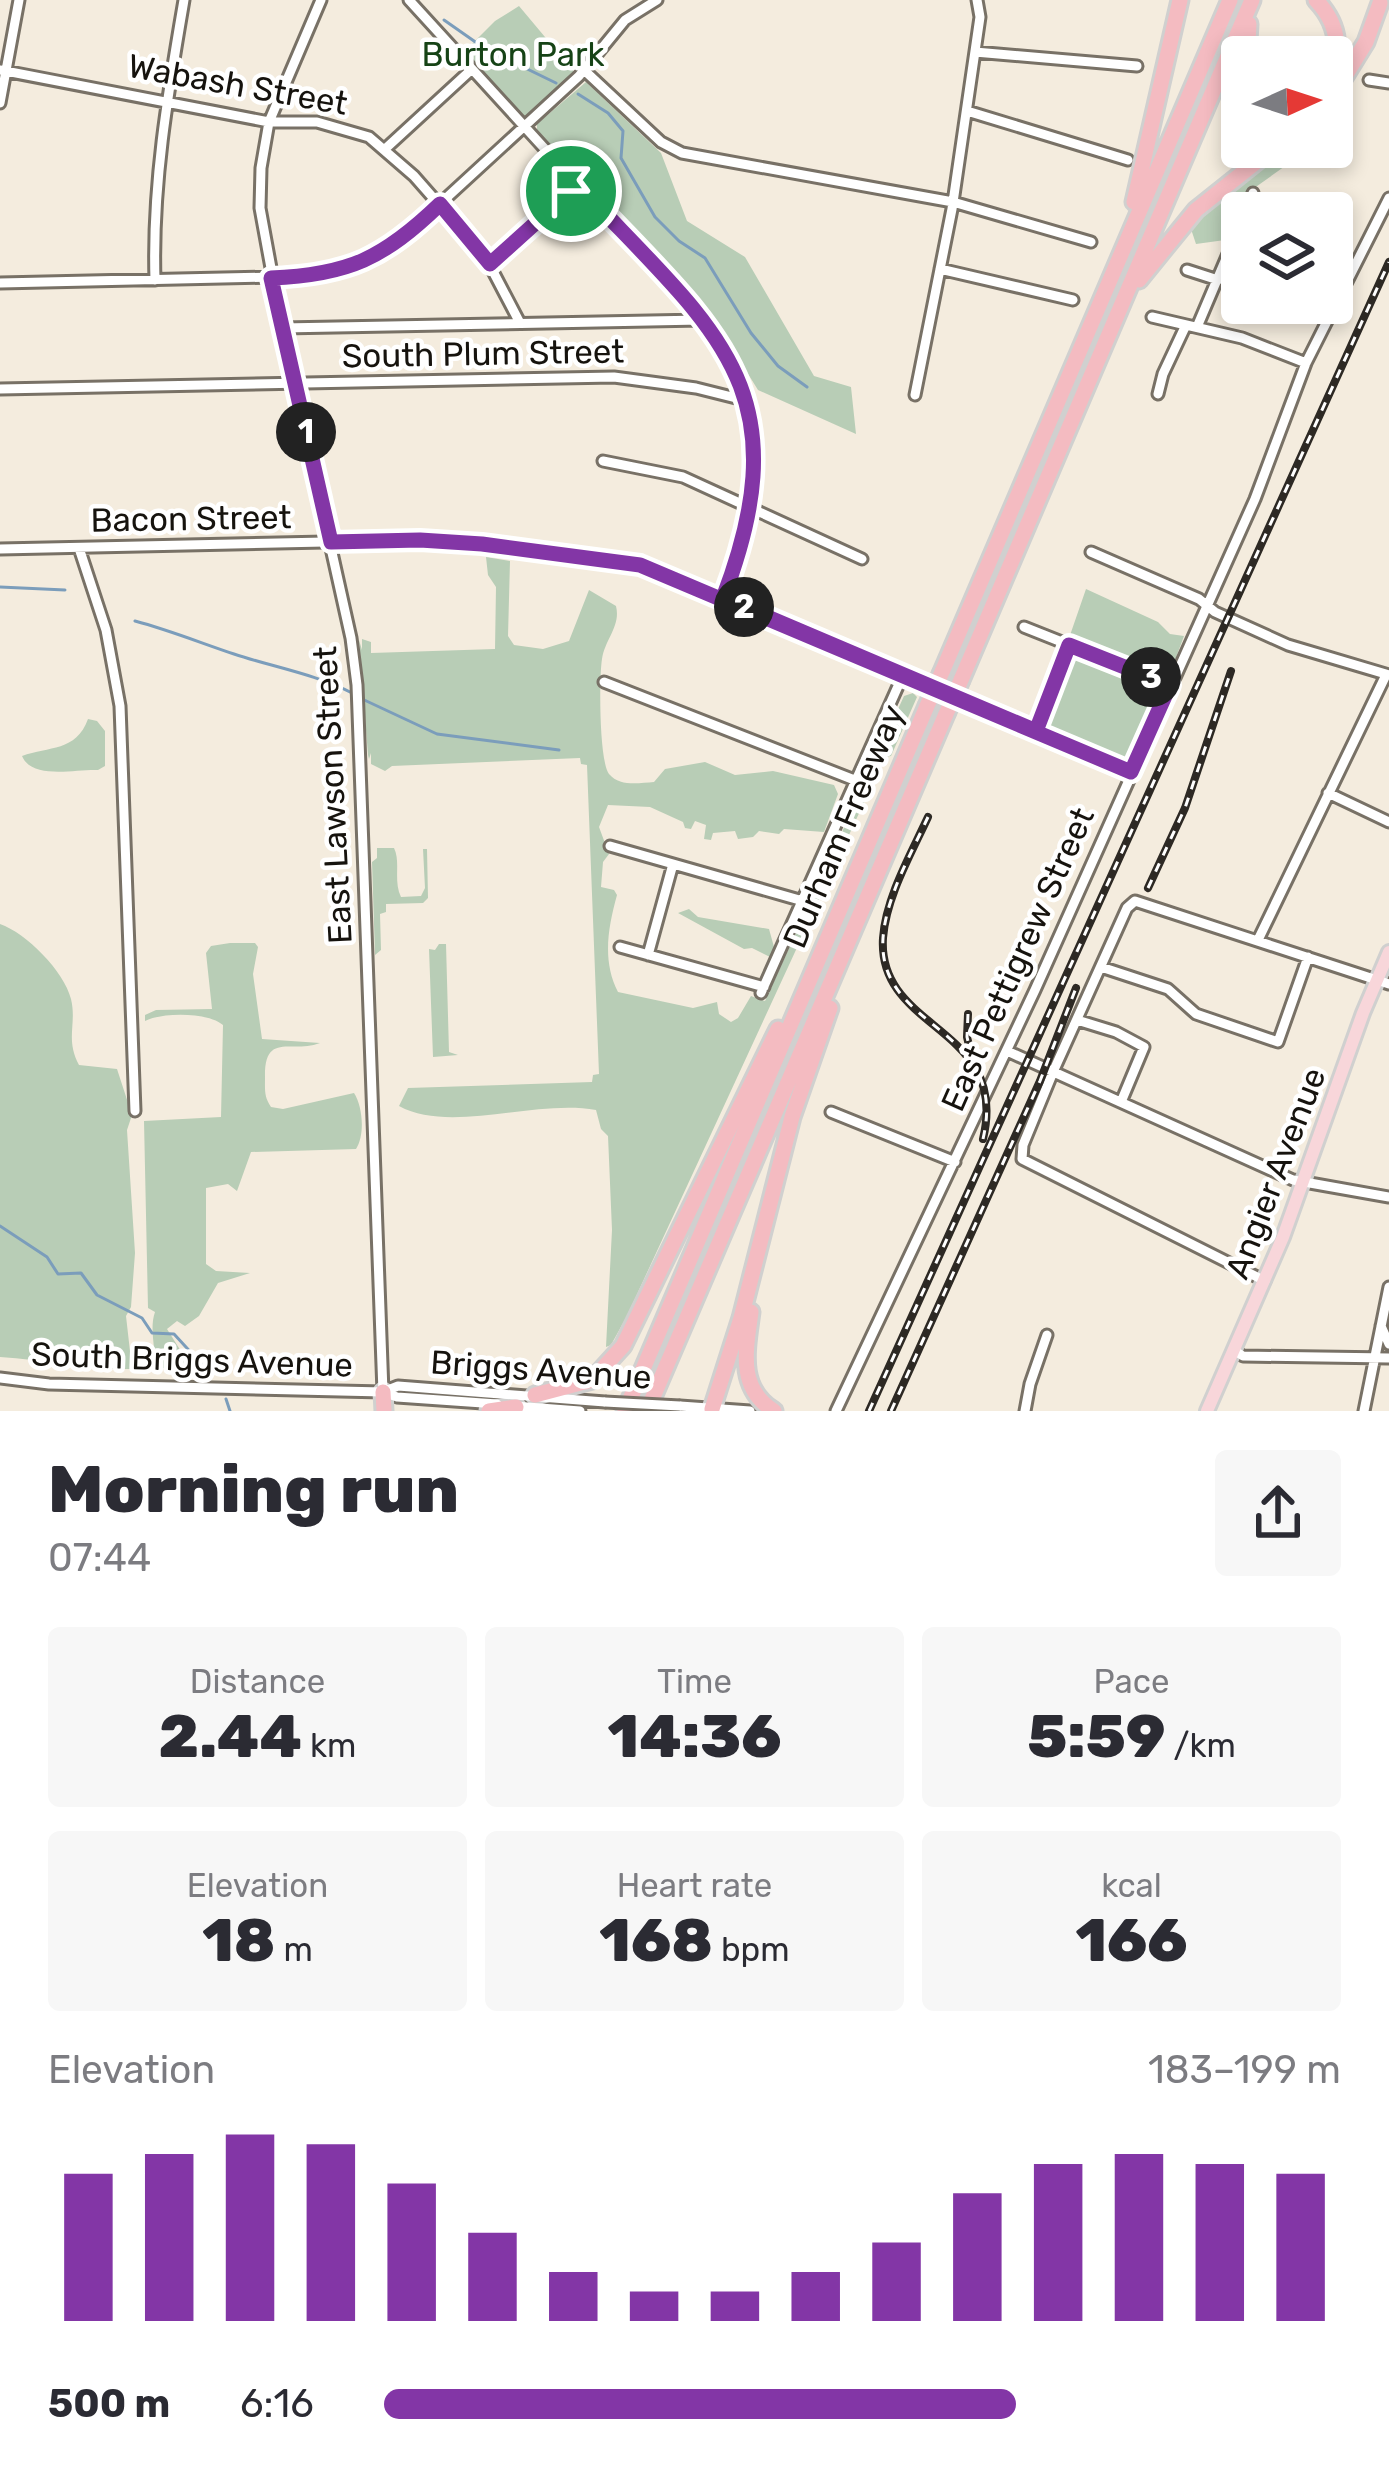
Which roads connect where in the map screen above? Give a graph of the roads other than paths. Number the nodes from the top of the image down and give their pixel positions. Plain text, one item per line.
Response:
1 (19, 0) edge
2 (184, 0) edge
3 (322, 0) edge
4 (409, 0) edge
5 (657, 0) edge
6 (977, 0) edge
7 (1180, 0) edge
8 (1230, 0) edge
9 (1253, 0) edge
10 (1316, 0) edge
11 (1383, 4) edge
12 (1246, 36) edge
13 (1336, 36) edge
14 (974, 52) junction
15 (1353, 63) edge
16 (1137, 66) dead end
17 (472, 69) junction
18 (3, 70) edge
19 (584, 70) junction
20 (1369, 80) dead end
21 (1389, 83) edge
22 (167, 100) junction
23 (0, 104) edge
24 (967, 110) junction
25 (269, 122) junction
26 (524, 127) junction
27 (385, 149) junction
28 (1128, 160) dead end
29 (1249, 168) edge
30 (578, 185) junction
31 (1389, 198) edge
32 (953, 202) junction
33 (440, 204) junction
34 (1091, 242) dead end
35 (1118, 262) junction
36 (1353, 262) edge
37 (490, 264) junction
38 (940, 269) junction
39 (1187, 270) dead end
40 (1221, 273) edge
41 (271, 278) junction
42 (155, 280) junction
43 (1218, 280) junction
44 (0, 283) edge
45 (1073, 300) dead end
46 (1124, 302) junction
47 (1152, 317) dead end
48 (701, 320) junction
49 (520, 323) junction
50 (1322, 324) edge
51 (1192, 326) junction
52 (282, 328) junction
53 (1306, 363) junction
54 (294, 383) junction
55 (0, 389) edge
56 (1158, 394) dead end
57 (915, 395) dead end
58 (748, 401) junction
59 (603, 461) dead end
60 (750, 505) junction
61 (331, 542) junction
62 (79, 548) junction
63 (0, 549) edge
64 (1091, 552) dead end
65 (862, 560) dead end
66 (723, 598) junction
67 (1206, 605) junction
68 (1024, 627) dead end
69 (1069, 645) junction
70 (903, 675) junction
71 (1388, 675) edge
72 (604, 682) dead end
73 (1170, 685) junction
74 (1036, 731) junction
75 (1131, 772) junction
76 (857, 781) junction
77 (1328, 793) junction
78 (1389, 822) edge
79 (610, 845) dead end
80 (674, 864) junction
81 (850, 887) junction
82 (803, 901) junction
83 (860, 914) junction
84 (1258, 940) junction
85 (620, 947) dead end
86 (1389, 952) edge
87 (648, 955) junction
88 (1308, 957) junction
89 (1102, 967) junction
90 (1382, 982) edge
91 (1077, 1020) junction
92 (1007, 1052) junction
93 (1054, 1072) junction
94 (1121, 1102) junction
95 (135, 1111) dead end
96 (831, 1112) dead end
97 (955, 1162) junction
98 (1304, 1183) junction
99 (1389, 1197) edge
100 (765, 1222) junction
101 (1265, 1281) junction
102 (1389, 1287) edge
103 (1382, 1326) junction
104 (1048, 1335) dead end
105 (1389, 1344) edge
106 (1235, 1351) junction
107 (1375, 1357) junction
108 (1389, 1358) edge
109 (0, 1378) edge
110 (383, 1392) junction
111 (535, 1395) junction
112 (517, 1407) junction
113 (712, 1410) edge
114 (384, 1411) edge
115 (489, 1411) edge
116 (580, 1411) edge
117 (623, 1411) edge
118 (647, 1411) edge
119 (750, 1411) edge
120 (774, 1411) edge
121 (836, 1411) edge
122 (1025, 1411) edge
123 (1207, 1411) edge
124 (1364, 1411) edge

1 - 18 street
2 - 22 street
3 - 25 street, East Lawson Street
4 - 17 street
5 - 19 street
6 - 14 street
7 - 35 highway
8 - 35 highway, Durham Freeway
9 - 12 highway
9 - 46 highway, Durham Freeway
10 - 13 highway
11 - 15 highway
14 - 16 street
14 - 24 street
17 - 26 street
17 - 27 street
18 - 22 street, Wabash Street
18 - 23 street
19 - 26 street
19 - 32 street
20 - 21 street
22 - 25 street, Wabash Street
22 - 42 street
24 - 28 street
24 - 32 street
25 - 27 street, Wabash Street
25 - 41 street, East Lawson Street
26 - 30 street
26 - 33 street
27 - 33 street, Wabash Street
29 - 46 highway
30 - 37 street
30 - 48 street
31 - 36 street, East Pettigrew Street
32 - 34 street
32 - 38 street
33 - 37 street, Wabash Street
33 - 41 street
35 - 81 highway, Durham Freeway, bridge
37 - 49 street, Wabash Street
38 - 45 street
38 - 57 street
39 - 43 street
40 - 43 street
41 - 42 street
41 - 52 street, East Lawson Street
42 - 44 street
43 - 51 street
46 - 83 highway, Durham Freeway, bridge
47 - 51 street
48 - 49 street
48 - 58 street
49 - 52 street
50 - 53 street, East Pettigrew Street
51 - 53 street
51 - 56 street
52 - 54 street, East Lawson Street
53 - 67 street, East Pettigrew Street
54 - 55 street, South Plum Street
54 - 58 street, South Plum Street
54 - 61 street, East Lawson Street
58 - 60 street
59 - 60 street
60 - 65 street
60 - 66 street
61 - 62 street, Bacon Street
61 - 66 street, Bacon Street
61 - 110 street, East Lawson Street
62 - 63 street, Bacon Street
62 - 95 street
64 - 67 street
66 - 70 street, Bacon Street
67 - 71 street
67 - 73 street, East Pettigrew Street
68 - 69 street
69 - 73 street
69 - 74 street
70 - 74 street, Bacon Street
70 - 76 street
71 - 77 street
72 - 76 street
73 - 75 street, East Pettigrew Street
74 - 75 street, Bacon Street
75 - 92 street, East Pettigrew Street
76 - 82 street
77 - 78 street
77 - 84 street
79 - 80 street
80 - 82 street
80 - 87 street
81 - 111 highway
81 - 117 highway, Durham Freeway
82 - 87 street
83 - 100 highway
83 - 118 highway, Durham Freeway
84 - 88 street
84 - 89 street
85 - 87 street
86 - 90 main road, Angier Avenue
88 - 89 street
88 - 90 street
89 - 91 street
90 - 98 main road, Angier Avenue
91 - 93 street
91 - 94 street
92 - 93 street
92 - 97 street, East Pettigrew Street
93 - 94 street
93 - 101 street
94 - 98 street
96 - 97 street
97 - 121 street, East Pettigrew Street
98 - 99 street
98 - 101 main road, Angier Avenue
100 - 113 highway
100 - 120 highway
101 - 106 main road, Angier Avenue
102 - 103 street
103 - 105 street
103 - 107 street
104 - 122 street
106 - 107 street
106 - 123 main road, Angier Avenue
107 - 108 street
107 - 124 street
109 - 110 street, South Briggs Avenue
110 - 111 street, Briggs Avenue
110 - 112 street, Briggs Avenue
110 - 114 highway
111 - 113 street, Briggs Avenue, bridge
112 - 115 highway
112 - 116 street, Briggs Avenue
113 - 119 street, Briggs Avenue

